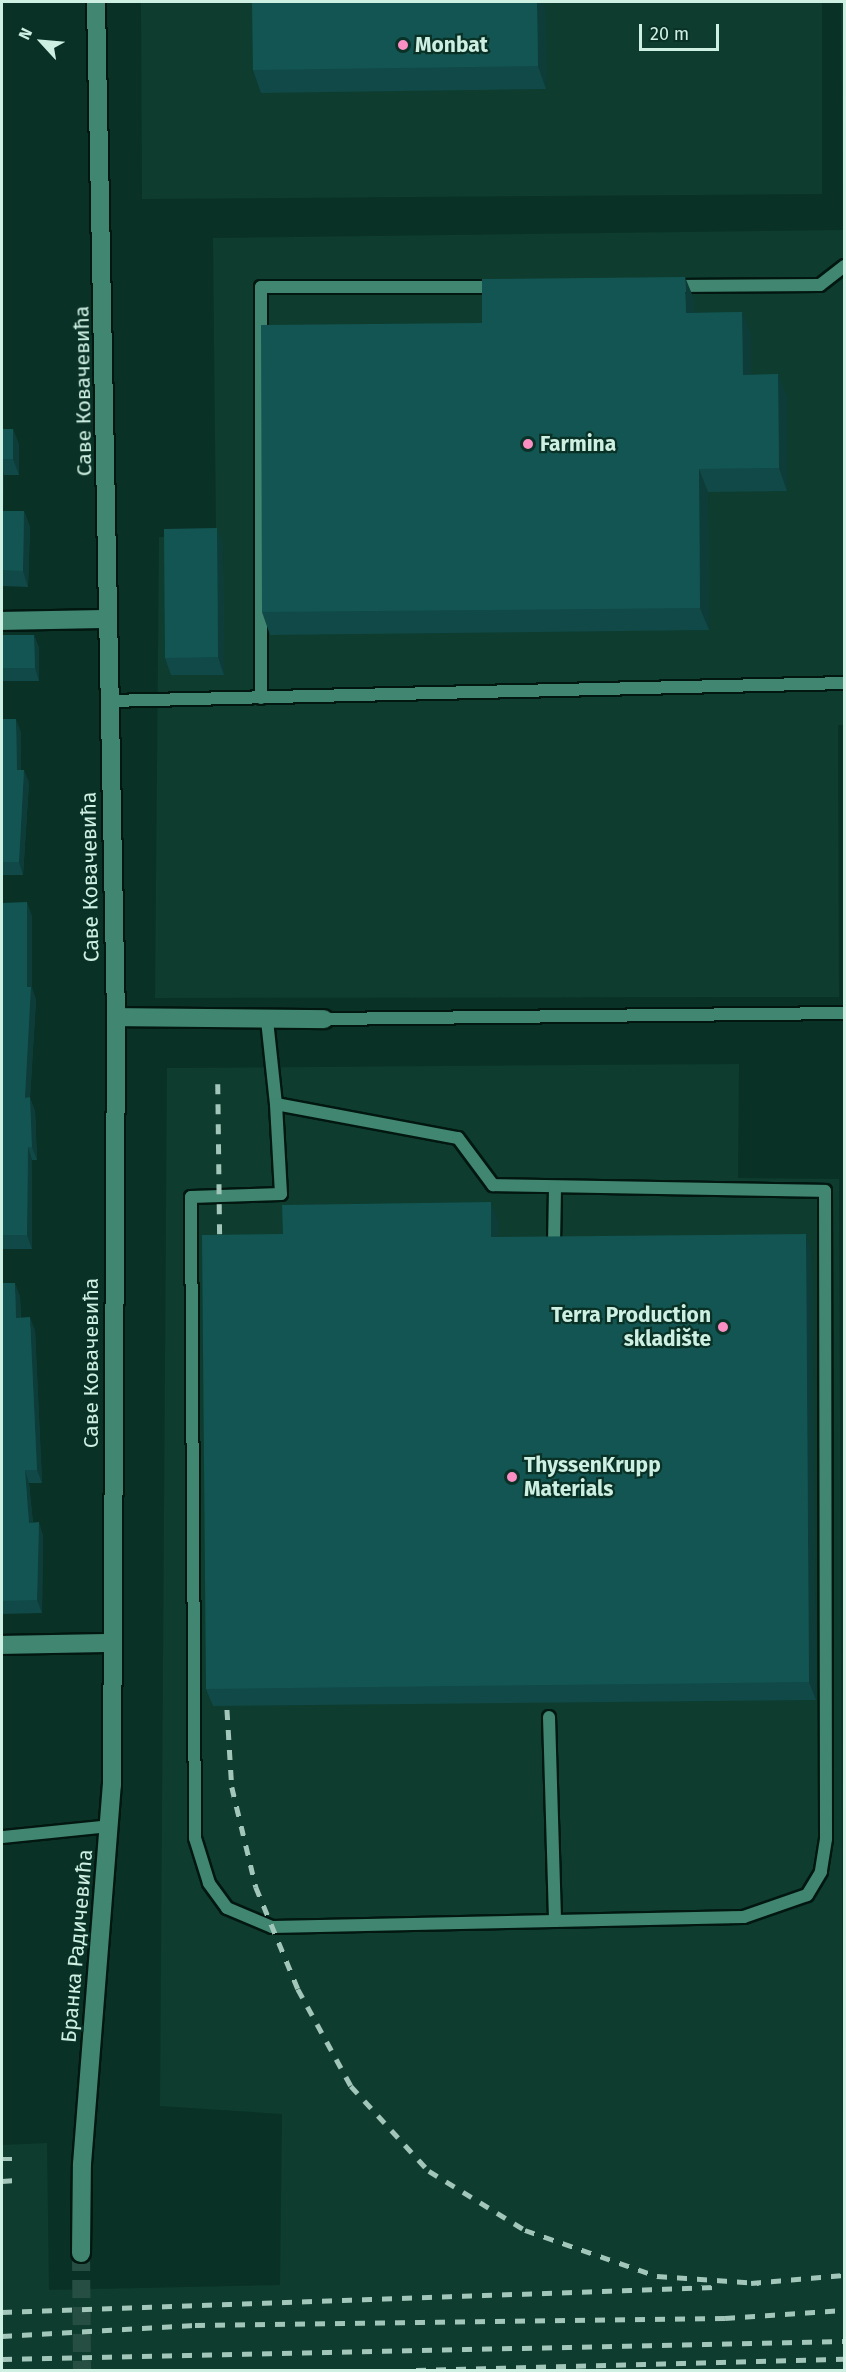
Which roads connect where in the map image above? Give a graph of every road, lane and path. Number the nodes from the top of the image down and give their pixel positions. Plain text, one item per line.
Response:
1 (96, 2) edge
2 (844, 266) edge
3 (511, 286) edge
4 (653, 286) edge
5 (108, 619) junction
6 (2, 621) edge
7 (844, 676) edge
8 (844, 683) edge
9 (831, 684) junction
10 (261, 698) junction
11 (109, 701) junction
12 (844, 1013) edge
13 (116, 1017) junction
14 (324, 1019) joint
15 (267, 1020) junction
16 (276, 1104) junction
17 (555, 1188) junction
18 (554, 1245) edge
19 (111, 1643) junction
20 (2, 1645) edge
21 (549, 1717) dead end
22 (110, 1826) junction
23 (2, 1837) edge
24 (555, 1921) junction
25 (81, 2253) tunnel mouth

1 - 5 street, Саве Ковачевића
2 - 4 lane
3 - 10 lane
5 - 6 street
5 - 11 street, Саве Ковачевића
7 - 9 lane
8 - 9 lane
9 - 10 lane
10 - 11 lane
11 - 13 street, Саве Ковачевића
12 - 14 lane
13 - 15 street
13 - 19 street, Саве Ковачевића
14 - 15 street
15 - 16 lane
16 - 17 lane
16 - 24 lane
17 - 18 lane
17 - 24 lane
19 - 20 street
19 - 22 street, Бранка Радичевића
21 - 24 lane
22 - 23 lane
22 - 25 street, Бранка Радичевића

